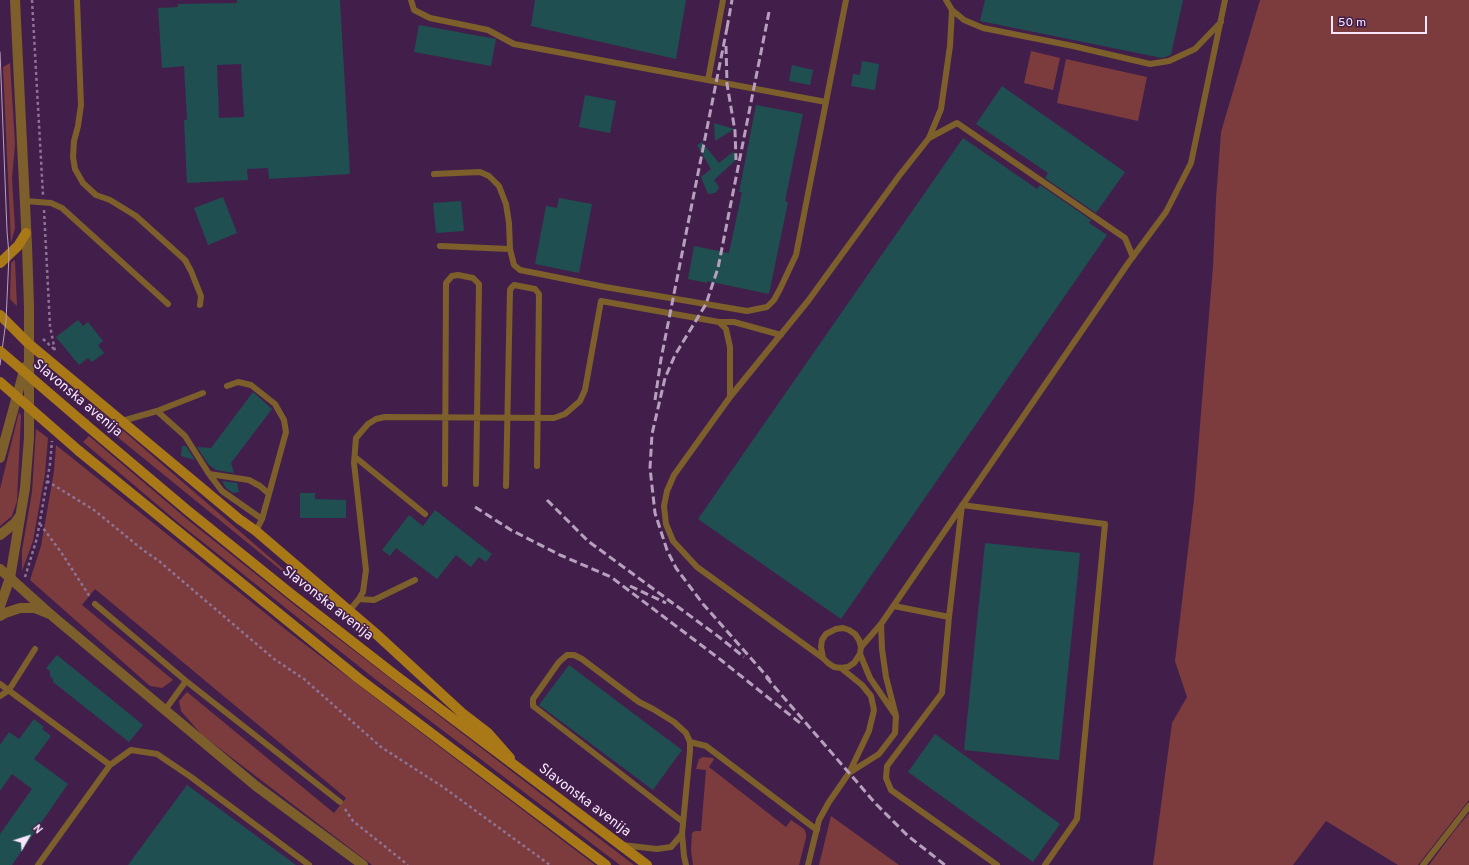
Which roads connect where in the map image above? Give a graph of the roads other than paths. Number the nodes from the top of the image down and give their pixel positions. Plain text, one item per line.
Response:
1 (15, 0) edge
2 (77, 0) edge
3 (411, 0) edge
4 (723, 0) edge
5 (846, 0) edge
6 (946, 0) edge
7 (1225, 0) edge
8 (952, 10) junction
9 (1221, 22) junction
10 (708, 80) junction
11 (826, 102) junction
12 (929, 138) junction
13 (434, 174) dead end
14 (25, 201) junction
15 (26, 233) junction
16 (440, 246) dead end
17 (510, 249) junction
18 (1133, 256) junction
19 (0, 263) edge
20 (168, 304) dead end
21 (200, 305) dead end
22 (0, 315) edge
23 (719, 322) junction
24 (780, 335) junction
25 (28, 343) junction
26 (0, 351) edge
27 (28, 356) junction
28 (0, 382) edge
29 (227, 386) dead end
30 (202, 393) dead end
31 (730, 397) junction
32 (157, 411) junction
33 (476, 416) junction
34 (445, 417) junction
35 (507, 417) junction
36 (537, 417) junction
37 (122, 421) junction
38 (355, 457) junction
39 (0, 458) edge
40 (537, 466) dead end
41 (209, 474) junction
42 (445, 484) dead end
43 (476, 484) dead end
44 (506, 486) dead end
45 (269, 494) junction
46 (962, 505) junction
47 (21, 514) junction
48 (425, 514) dead end
49 (262, 519) junction
50 (256, 531) junction
51 (0, 535) edge
52 (0, 570) edge
53 (5, 580) edge
54 (415, 580) dead end
55 (359, 599) junction
56 (94, 604) road end
57 (0, 606) edge
58 (894, 606) junction
59 (349, 611) junction
60 (50, 614) junction
61 (0, 616) edge
62 (949, 617) junction
63 (881, 624) junction
64 (35, 649) dead end
65 (860, 650) junction
66 (823, 658) junction
67 (841, 668) junction
68 (186, 681) junction
69 (0, 684) edge
70 (9, 690) junction
71 (0, 696) edge
72 (165, 710) junction
73 (896, 716) junction
74 (690, 742) junction
75 (110, 765) junction
76 (518, 769) junction
77 (849, 774) junction
78 (340, 802) road end
79 (1469, 806) edge
80 (683, 822) junction
81 (816, 830) junction
82 (682, 834) junction
83 (619, 845) junction
84 (38, 865) edge
85 (310, 865) edge
86 (363, 865) edge
87 (606, 865) edge
88 (648, 865) edge
89 (686, 865) edge
90 (808, 865) edge
91 (997, 865) edge
92 (1045, 865) edge
93 (1423, 865) edge

1 - 14 street
2 - 21 lane
3 - 10 lane
4 - 10 lane
5 - 11 lane
6 - 8 lane
7 - 9 lane
8 - 9 lane
8 - 12 lane
9 - 18 lane
10 - 11 lane
11 - 17 lane
12 - 18 lane
12 - 24 lane
13 - 17 lane
14 - 15 street
14 - 20 lane
15 - 19 main road
15 - 25 street
16 - 17 lane
18 - 46 lane
22 - 25 main road
23 - 24 lane
23 - 31 lane
23 - 36 lane
24 - 31 lane
25 - 27 street
25 - 37 main road
26 - 76 main road, Slavonska avenija, bridge
27 - 39 street
27 - 47 street
28 - 87 main road, bridge
29 - 45 lane
30 - 32 lane
31 - 66 lane
32 - 37 lane
32 - 41 lane
33 - 34 lane
33 - 34 lane
33 - 35 lane
33 - 43 lane
34 - 38 lane
34 - 42 lane
35 - 36 lane
35 - 36 lane
35 - 44 lane
36 - 40 lane
37 - 50 main road
38 - 48 lane
38 - 55 lane
41 - 45 lane
41 - 49 lane
45 - 49 lane
46 - 58 lane
46 - 62 lane
46 - 92 lane
47 - 51 street
47 - 53 street
49 - 50 lane
50 - 59 main road
52 - 53 street
53 - 57 street
53 - 60 street
54 - 55 lane
55 - 59 lane
56 - 68 lane
58 - 62 lane
58 - 63 lane
59 - 76 main road
60 - 61 street
60 - 72 street
62 - 91 lane
63 - 65 lane
63 - 73 lane
64 - 70 lane
65 - 66 lane
65 - 67 lane
65 - 73 lane
66 - 67 lane
67 - 77 lane
68 - 72 lane
68 - 78 lane
69 - 70 lane
70 - 71 lane
70 - 75 lane
72 - 86 street
73 - 77 lane
74 - 80 lane
74 - 80 lane
74 - 81 lane
75 - 84 lane
75 - 85 lane
76 - 83 main road, Slavonska avenija
77 - 81 lane
79 - 93 lane
80 - 82 lane
81 - 90 lane
82 - 83 lane
82 - 89 lane
83 - 88 main road, Slavonska avenija

